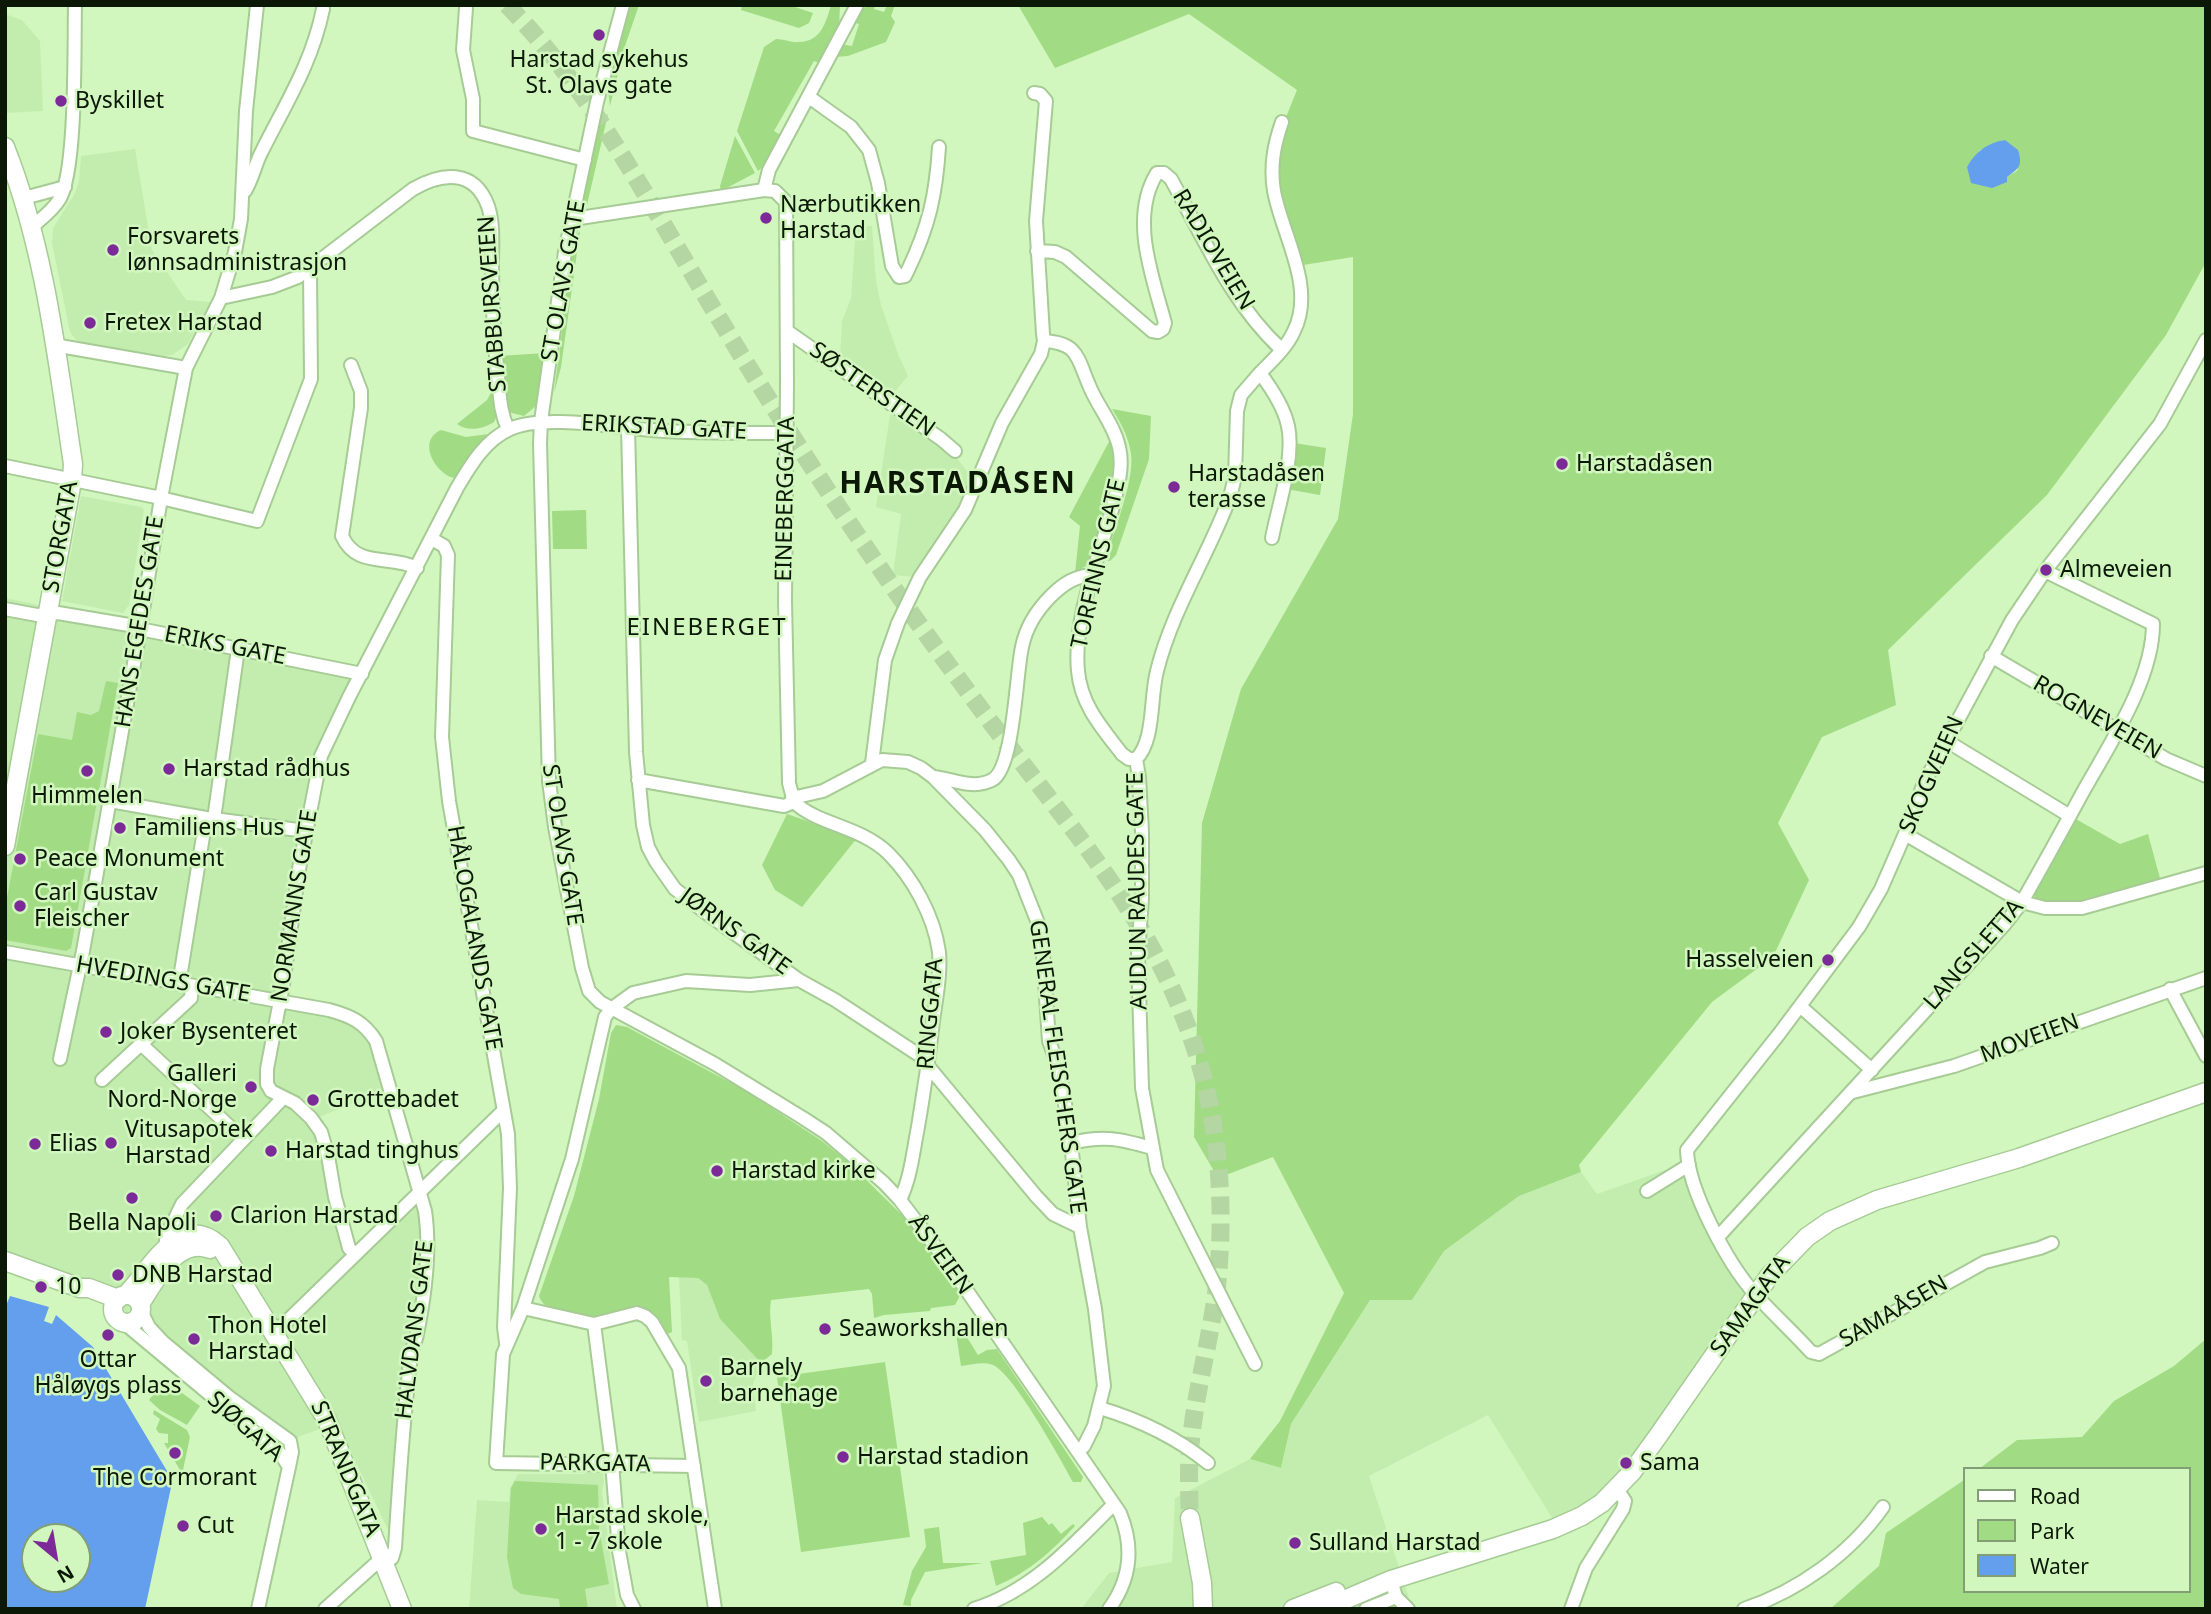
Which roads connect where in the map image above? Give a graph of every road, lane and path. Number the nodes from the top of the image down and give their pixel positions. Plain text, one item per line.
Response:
1 (75, 5) edge
2 (257, 5) edge
3 (623, 5) edge
4 (857, 5) edge
5 (466, 8) dead end
6 (323, 9) dead end
7 (1034, 93) dead end
8 (809, 97) junction
9 (1282, 122) dead end
10 (5, 147) edge
11 (939, 147) dead end
12 (585, 160) junction
13 (65, 187) junction
14 (764, 190) junction
15 (244, 193) junction
16 (24, 198) junction
17 (573, 219) junction
18 (32, 227) junction
19 (1037, 251) junction
20 (310, 270) junction
21 (221, 298) junction
22 (787, 331) junction
23 (2206, 340) edge
24 (1044, 341) junction
25 (54, 345) junction
26 (1280, 349) junction
27 (351, 365) dead end
28 (186, 368) junction
29 (1260, 373) junction
30 (541, 421) junction
31 (628, 428) junction
32 (508, 429) junction
33 (787, 433) junction
34 (955, 451) dead end
35 (5, 466) edge
36 (72, 481) junction
37 (161, 498) junction
38 (1272, 538) dead end
39 (432, 539) junction
40 (417, 568) junction
41 (2045, 571) junction
42 (1093, 575) junction
43 (5, 609) edge
44 (48, 614) junction
45 (140, 629) junction
46 (238, 649) junction
47 (1991, 656) junction
48 (362, 674) junction
49 (2117, 732) junction
50 (1945, 740) junction
51 (1136, 759) junction
52 (872, 763) junction
53 (2206, 776) edge
54 (933, 777) junction
55 (639, 780) junction
56 (11, 783) edge
57 (793, 800) junction
58 (110, 801) junction
59 (2070, 816) junction
60 (210, 818) junction
61 (306, 831) junction
62 (1905, 834) junction
63 (5, 846) edge
64 (2206, 873) edge
65 (2022, 902) junction
66 (5, 952) edge
67 (78, 966) junction
68 (2206, 978) edge
69 (799, 980) junction
70 (186, 985) junction
71 (2170, 989) junction
72 (280, 1000) junction
73 (1800, 1006) junction
74 (611, 1009) junction
75 (359, 1022) joint
76 (142, 1045) junction
77 (2206, 1056) edge
78 (60, 1059) dead end
79 (928, 1064) junction
80 (1872, 1070) junction
81 (103, 1080) dead end
82 (1853, 1092) junction
83 (2206, 1092) edge
84 (283, 1098) junction
85 (503, 1111) junction
86 (243, 1139) junction
87 (1071, 1143) junction
88 (1152, 1149) junction
89 (1689, 1165) junction
90 (419, 1191) junction
91 (1647, 1191) dead end
92 (900, 1200) junction
93 (178, 1211) junction
94 (1080, 1227) junction
95 (192, 1234) junction
96 (1718, 1237) junction
97 (2052, 1243) dead end
98 (166, 1247) junction
99 (355, 1254) junction
100 (5, 1261) edge
101 (230, 1265) junction
102 (1756, 1295) junction
103 (127, 1307) junction
104 (523, 1308) junction
105 (594, 1324) junction
106 (273, 1332) junction
107 (506, 1343) junction
108 (1255, 1364) dead end
109 (1100, 1408) junction
110 (1078, 1452) junction
111 (496, 1463) joint
112 (612, 1463) junction
113 (1208, 1463) dead end
114 (694, 1466) junction
115 (289, 1467) junction
116 (1617, 1489) junction
117 (1114, 1504) junction
118 (1883, 1507) dead end
119 (1190, 1518) tunnel mouth
120 (383, 1561) junction
121 (1202, 1583) junction
122 (1393, 1589) junction
123 (258, 1609) edge
124 (325, 1609) edge
125 (402, 1609) edge
126 (634, 1609) edge
127 (715, 1609) edge
128 (975, 1609) edge
129 (1109, 1609) edge
130 (1203, 1609) edge
131 (1217, 1609) edge
132 (1293, 1609) edge
133 (1322, 1609) edge
134 (1366, 1609) edge
135 (1408, 1609) edge
136 (1571, 1609) edge
137 (1744, 1609) edge

1 - 13 street
2 - 15 street, HANS EGEDES GATE
3 - 12 street, ST OLAVS GATE
4 - 8 street
5 - 12 street
6 - 15 street, HANS EGEDES GATE
7 - 19 street
8 - 11 street
8 - 14 street
9 - 26 street
10 - 16 highway, STORGATA
12 - 17 street, ST OLAVS GATE
13 - 16 street
13 - 18 street
14 - 17 street
14 - 22 street, EINEBERGGATA
15 - 21 street, HANS EGEDES GATE
16 - 18 highway, STORGATA
17 - 30 street, ST OLAVS GATE
18 - 25 highway, STORGATA
19 - 24 street
19 - 26 street, RADIOVEIEN
20 - 21 street
20 - 32 street, STABBURSVEIEN
20 - 37 street
21 - 28 street, HANS EGEDES GATE
22 - 33 street, EINEBERGGATA
22 - 34 street, SØSTERSTIEN
23 - 41 street, SKOGVEIEN
24 - 42 street, TORFINNS GATE
24 - 52 street
25 - 28 street
25 - 36 highway, STORGATA
26 - 29 street
27 - 40 street
28 - 37 street, HANS EGEDES GATE
29 - 38 street
29 - 51 street, AUDUN RAUDES GATE
30 - 31 street, ERIKSTAD GATE
30 - 32 street, ERIKSTAD GATE
30 - 74 street, ST OLAVS GATE
31 - 33 street, ERIKSTAD GATE
31 - 55 street, JØRNS GATE
32 - 39 street, NORMANNS GATE
33 - 57 street, EINEBERGGATA
35 - 36 street
36 - 37 street
36 - 44 highway, STORGATA
37 - 45 street, HANS EGEDES GATE
39 - 40 street, NORMANNS GATE
39 - 85 street, HÅLOGALANDS GATE
40 - 48 street, NORMANNS GATE
41 - 47 street, SKOGVEIEN
41 - 49 street, LANGSLETTA
42 - 51 street, TORFINNS GATE
42 - 54 street
43 - 44 street, ERIKS GATE
44 - 45 street, ERIKS GATE
44 - 56 highway, STORGATA
45 - 46 street, ERIKS GATE
45 - 58 street, HANS EGEDES GATE
46 - 48 street, ERIKS GATE
46 - 60 street
47 - 49 street, ROGNEVEIEN
47 - 50 street, SKOGVEIEN
48 - 61 street, NORMANNS GATE
49 - 53 street, ROGNEVEIEN
49 - 59 street, LANGSLETTA
50 - 59 street
50 - 62 street, SKOGVEIEN
51 - 88 street, AUDUN RAUDES GATE
52 - 54 street, GENERAL FLEISCHERS GATE
52 - 57 street, GENERAL FLEISCHERS GATE
54 - 87 street, GENERAL FLEISCHERS GATE
55 - 57 street, RINGGATA
55 - 69 street, JØRNS GATE
56 - 63 highway, STORGATA
57 - 79 street, RINGGATA
58 - 60 street
58 - 67 street, HANS EGEDES GATE
59 - 65 street, LANGSLETTA
60 - 61 street
60 - 70 street
61 - 72 street, NORMANNS GATE
62 - 65 street
62 - 73 street, SKOGVEIEN
64 - 65 street
65 - 80 street, LANGSLETTA
66 - 67 street, HVEDINGS GATE
67 - 70 street, HVEDINGS GATE
67 - 78 street, HANS EGEDES GATE
68 - 71 street, MOVEIEN
69 - 74 street
69 - 79 street, JØRNS GATE
70 - 72 street, HVEDINGS GATE
70 - 76 street
71 - 77 street
71 - 82 street, MOVEIEN
72 - 75 street, HVEDINGS GATE
72 - 84 street, NORMANNS GATE
73 - 80 street
73 - 89 street, SKOGVEIEN
74 - 92 street, ÅSVEIEN
74 - 104 street
75 - 90 street, HALVDANS GATE
76 - 81 street
76 - 86 street
79 - 92 street, RINGGATA
79 - 94 street, JØRNS GATE
80 - 82 street, LANGSLETTA
82 - 96 street, LANGSLETTA
83 - 102 highway, SAMAGATA
84 - 86 street
84 - 99 street
85 - 90 street
85 - 107 street, HÅLOGALANDS GATE
86 - 93 street
87 - 88 street
87 - 94 street, GENERAL FLEISCHERS GATE
88 - 108 street, AUDUN RAUDES GATE
89 - 91 street
89 - 96 street
90 - 99 street
90 - 120 street, HALVDANS GATE
92 - 110 street, ÅSVEIEN
93 - 95 street
93 - 98 street
94 - 109 street, GENERAL FLEISCHERS GATE
95 - 98 highway
95 - 101 highway, STRANDGATA
96 - 102 street
97 - 102 street, SAMAÅSEN
98 - 103 highway
99 - 106 street
100 - 103 highway, SJØGATA
101 - 103 highway
101 - 106 highway, STRANDGATA
102 - 116 highway, SAMAGATA
103 - 115 street, SJØGATA
103 - 115 street, SJØGATA
104 - 105 street
104 - 107 street, HÅLOGALANDS GATE
105 - 112 street
105 - 114 street
106 - 120 highway, STRANDGATA
107 - 111 street, HÅLOGALANDS GATE
109 - 110 street, GENERAL FLEISCHERS GATE
109 - 113 street
110 - 117 street, ÅSVEIEN
111 - 112 street, PARKGATA
112 - 114 street, PARKGATA
112 - 126 street
114 - 127 street
115 - 123 street
116 - 122 highway, SAMAGATA
116 - 136 street
117 - 128 street
117 - 129 street, ÅSVEIEN
118 - 137 street
119 - 121 highway
120 - 124 street
120 - 125 highway, STRANDGATA
121 - 130 highway
121 - 131 highway
122 - 132 highway, SAMAGATA
122 - 133 highway, SAMAGATA
122 - 134 street
122 - 135 street

